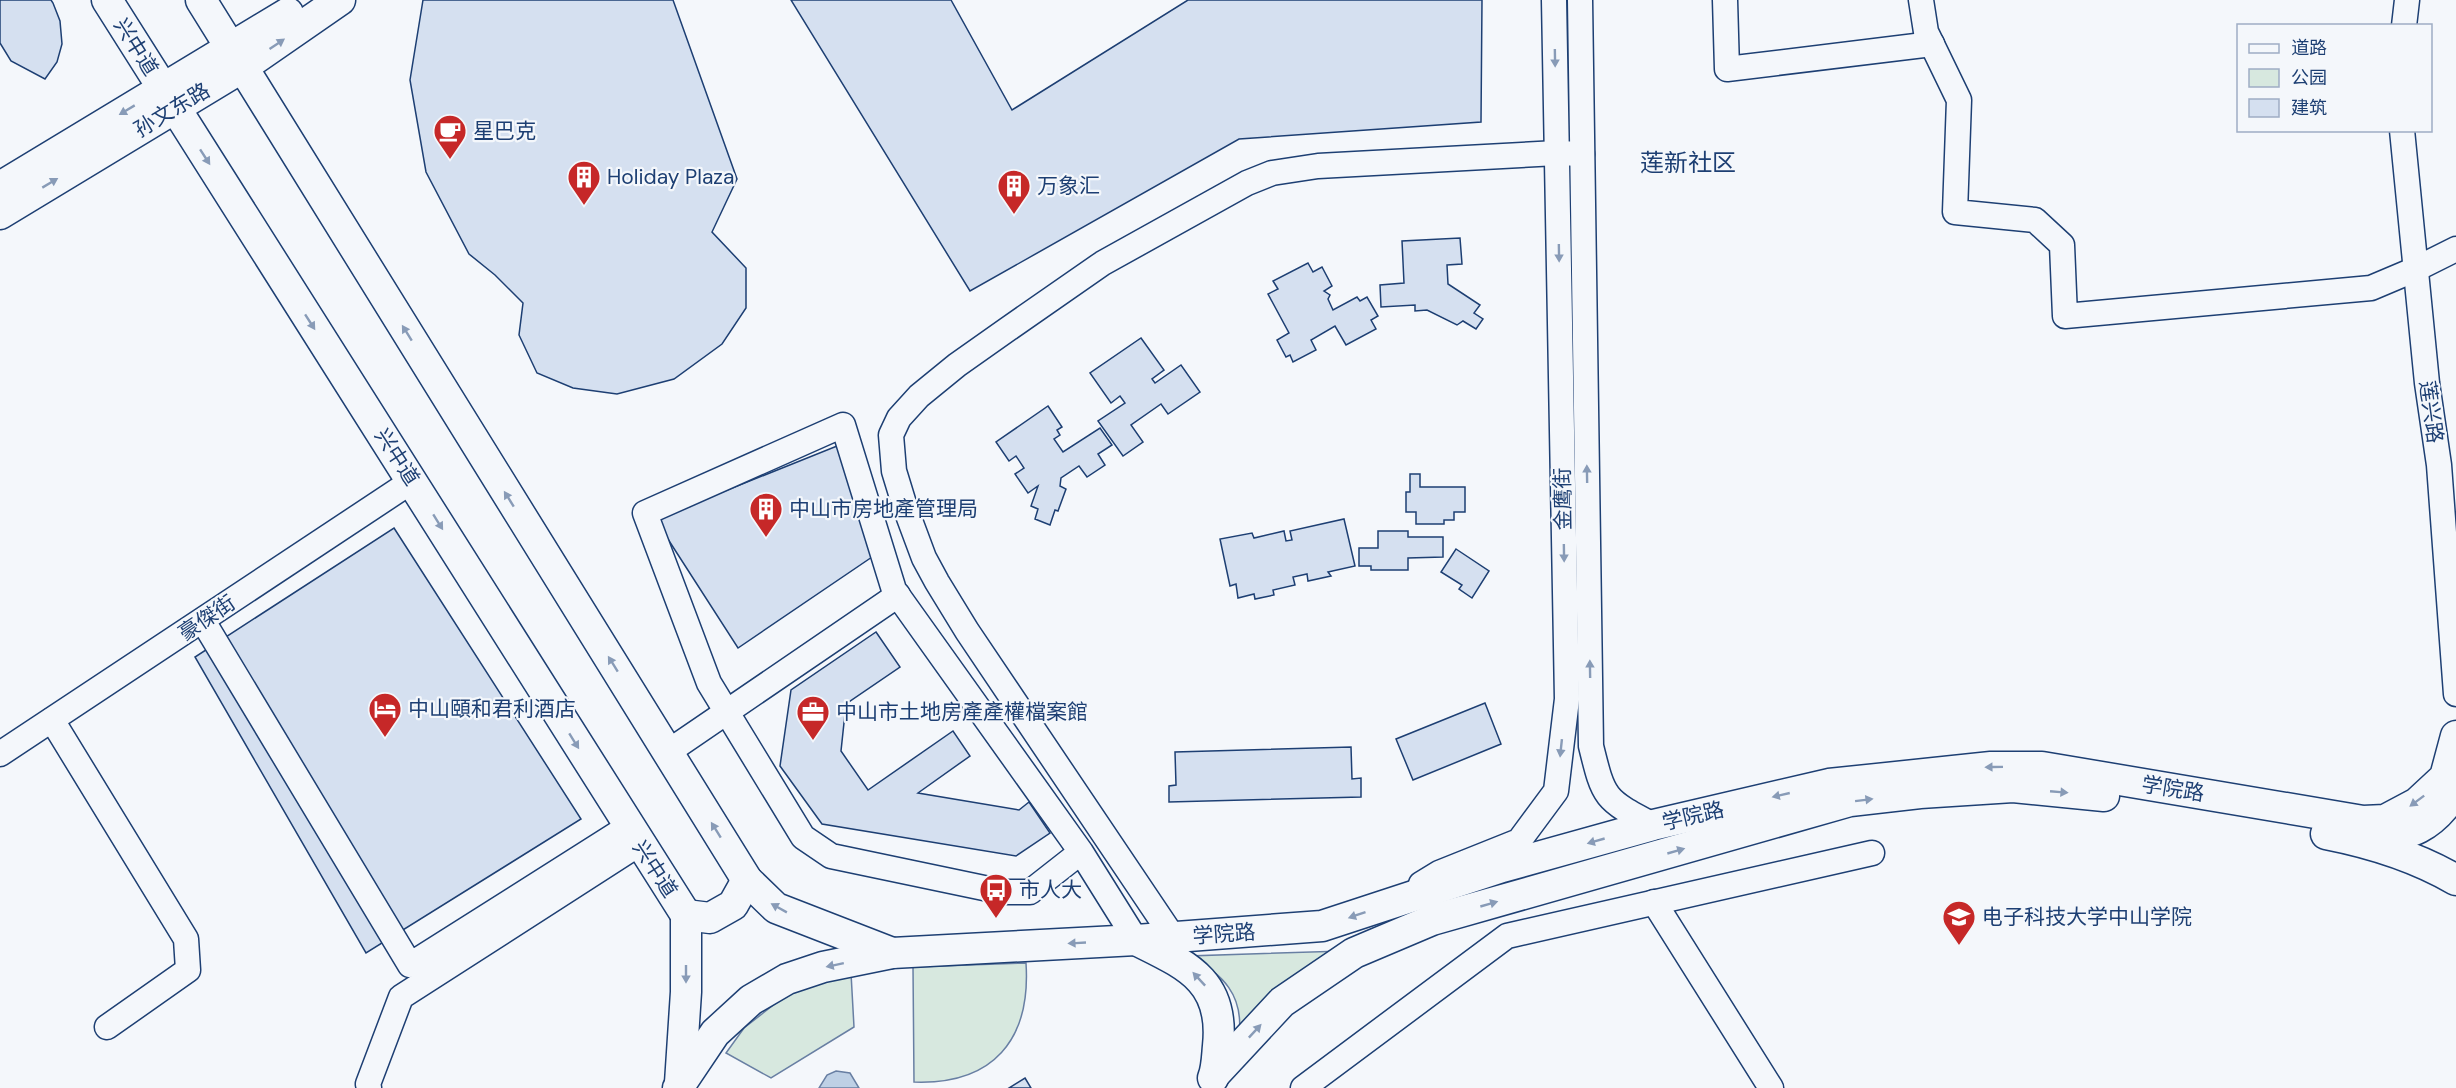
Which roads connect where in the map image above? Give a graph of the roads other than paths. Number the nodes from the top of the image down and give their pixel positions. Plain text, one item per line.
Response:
1 (107, 0) edge
2 (201, 0) edge
3 (309, 0) edge
4 (340, 0) edge
5 (1554, 0) edge
6 (1580, 0) edge
7 (1725, 0) edge
8 (1921, 0) edge
9 (2407, 0) edge
10 (2404, 24) edge
11 (1932, 44) junction
12 (237, 57) junction
13 (168, 99) junction
14 (2402, 132) edge
15 (1557, 153) junction
16 (1582, 154) junction
17 (0, 187) edge
18 (0, 214) edge
19 (2456, 249) edge
20 (2416, 269) junction
21 (412, 481) junction
22 (898, 595) junction
23 (203, 621) junction
24 (2456, 694) edge
25 (52, 720) junction
26 (2456, 736) edge
27 (668, 752) junction
28 (0, 754) edge
29 (2456, 790) edge
30 (1653, 825) junction
31 (2361, 831) junction
32 (634, 836) junction
33 (2398, 837) junction
34 (1081, 852) junction
35 (1872, 853) dead end
36 (2456, 861) edge
37 (747, 880) junction
38 (2456, 880) edge
39 (1654, 902) junction
40 (1391, 903) junction
41 (686, 915) junction
42 (1173, 937) junction
43 (1136, 940) junction
44 (892, 953) junction
45 (107, 1027) dead end
46 (1212, 1081) edge
47 (679, 1086) edge
48 (369, 1088) edge
49 (1303, 1088) edge
50 (1770, 1088) edge

1 - 13 main road, 兴中道
2 - 12 main road
3 - 12 main road, 孙文东路
12 -> 4 main road, 孙文东路
5 -> 15 street, 金鹰街
6 - 16 street, 金鹰街
7 - 11 street
8 - 11 street
9 - 10 street
11 - 20 street
12 - 13 main road, 孙文东路
27 -> 12 main road
13 -> 17 main road, 孙文东路
18 -> 13 main road, 孙文东路
13 -> 21 main road, 兴中道
14 - 20 street, 莲兴路
15 - 16 street
15 -> 40 street, 金鹰街
15 - 42 street
30 -> 16 street, 金鹰街
19 - 20 street
20 - 24 street, 莲兴路
21 - 23 street, 豪傑街
21 -> 32 main road, 兴中道
22 - 27 street
22 - 34 street
22 - 34 street
23 - 25 street, 豪傑街
23 - 32 street
25 - 28 street, 豪傑街
25 - 45 street
26 -> 31 main road, 学院路
37 -> 27 main road
29 - 33 main road
31 -> 30 main road, 学院路
30 -> 40 main road, 学院路
31 - 33 main road
31 - 38 main road
46 -> 31 main road, 学院路
32 - 41 main road, 兴中道
32 - 48 street
33 - 36 main road
34 - 43 street
35 - 39 street
37 - 41 main road
44 -> 37 main road
39 - 49 street
39 - 50 street
40 -> 42 main road, 学院路
41 -> 47 main road
42 - 43 main road, 学院路
43 -> 44 main road, 学院路
46 -> 43 main road
44 -> 47 main road, 学院路

